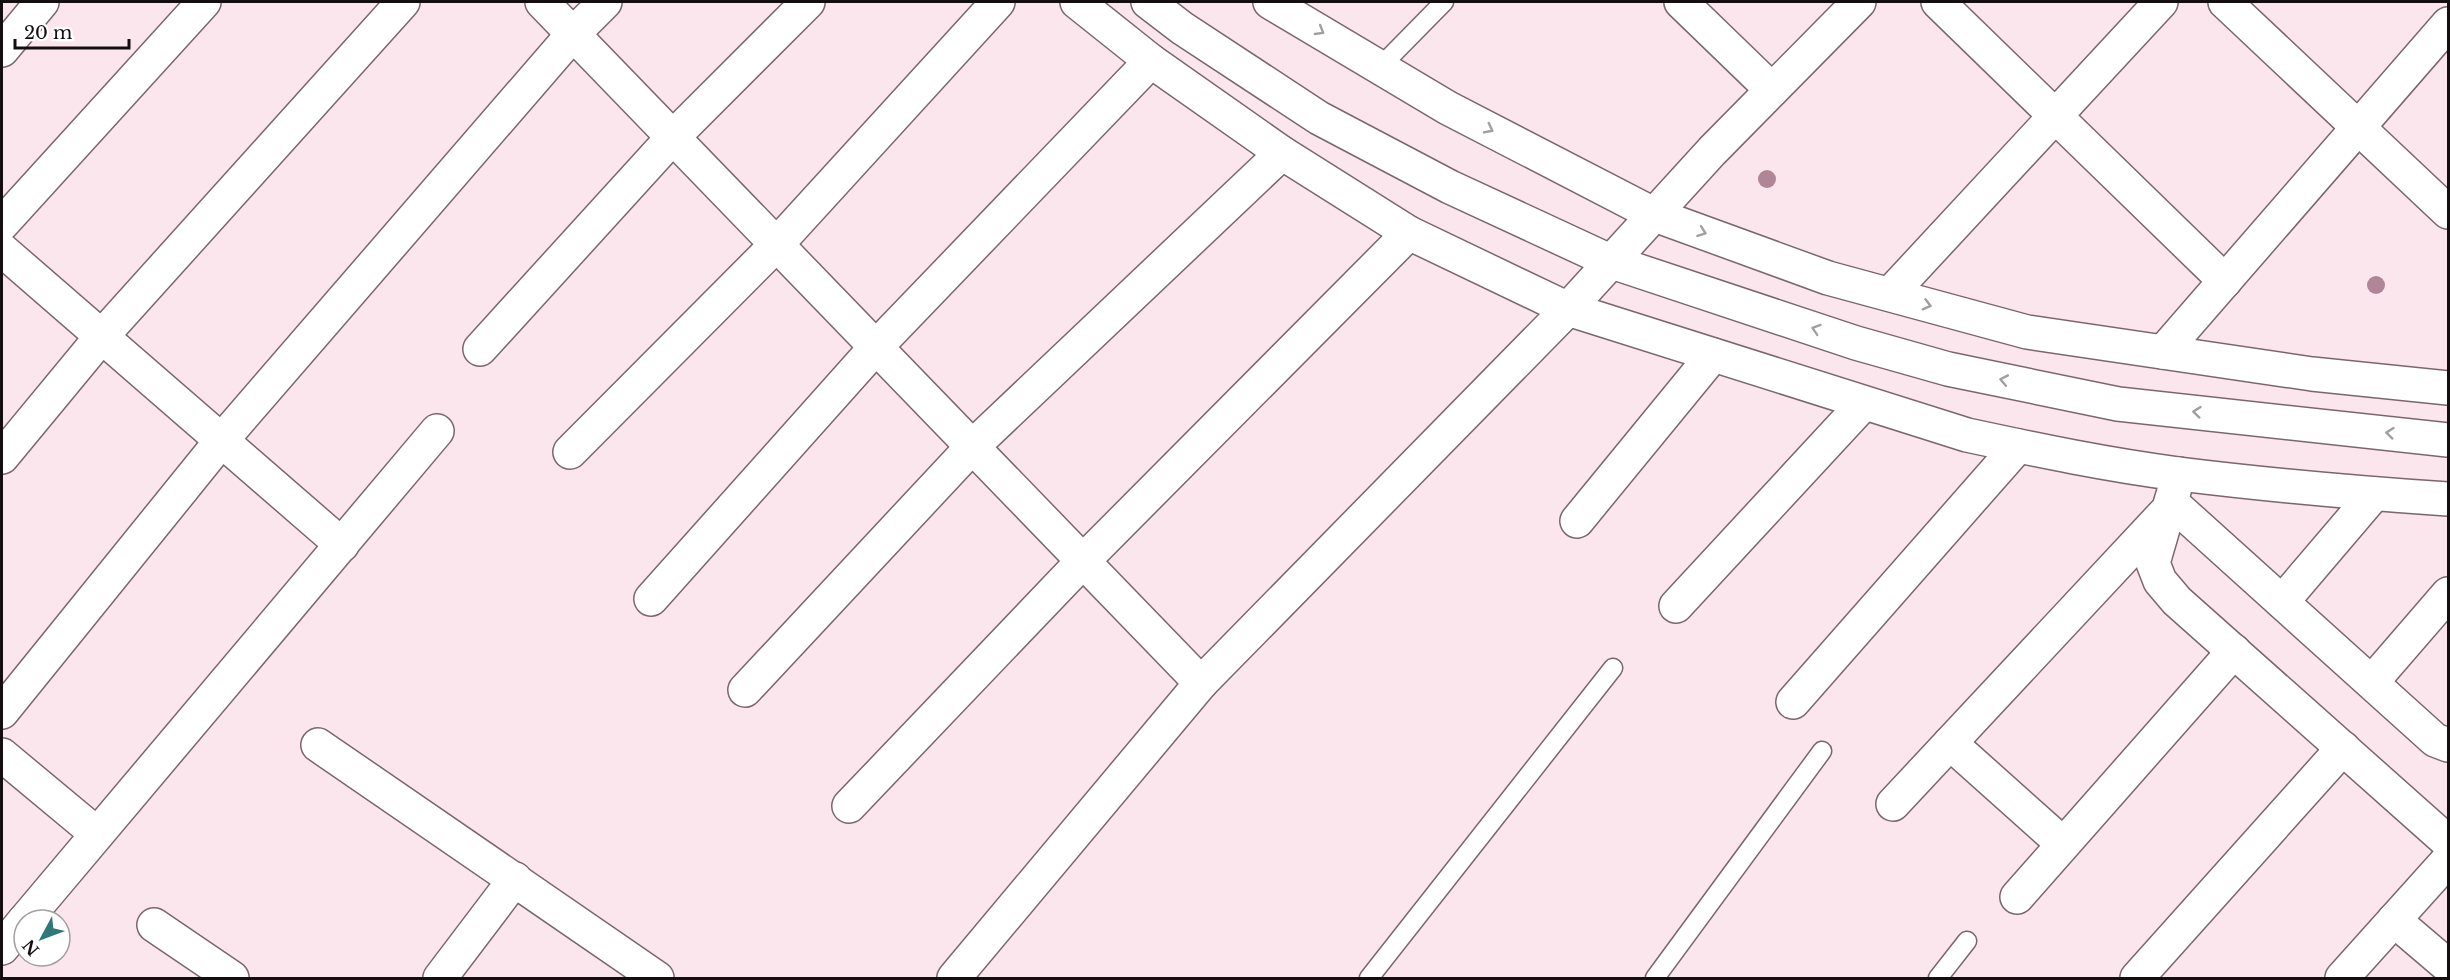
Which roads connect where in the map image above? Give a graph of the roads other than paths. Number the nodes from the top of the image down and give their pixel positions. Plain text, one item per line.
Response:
1 (42, 2) edge
2 (204, 2) edge
3 (403, 2) edge
4 (542, 2) edge
5 (605, 2) edge
6 (808, 2) edge
7 (998, 2) edge
8 (1077, 2) edge
9 (1148, 2) edge
10 (1270, 2) edge
11 (1444, 2) edge
12 (1681, 2) edge
13 (1859, 2) edge
14 (1938, 2) edge
15 (2161, 2) edge
16 (2225, 2) edge
17 (2448, 24) edge
18 (573, 34) junction
19 (2, 50) edge
20 (1151, 61) junction
21 (1380, 67) junction
22 (1772, 90) junction
23 (2055, 116) junction
24 (2358, 127) junction
25 (673, 137) junction
26 (1282, 153) junction
27 (2446, 204) edge
28 (1655, 215) junction
29 (2, 224) edge
30 (1409, 233) junction
31 (777, 244) junction
32 (2, 250) edge
33 (1612, 262) junction
34 (2225, 281) junction
35 (1890, 294) junction
36 (1568, 309) junction
37 (102, 336) junction
38 (876, 347) junction
39 (480, 349) dead end
40 (2163, 352) junction
41 (1713, 355) junction
42 (2448, 388) edge
43 (1864, 403) junction
44 (437, 431) dead end
45 (2448, 440) edge
46 (221, 441) junction
47 (2018, 446) junction
48 (972, 447) junction
49 (570, 452) dead end
50 (2, 457) edge
51 (2374, 494) junction
52 (2173, 495) junction
53 (2448, 499) edge
54 (1577, 521) dead end
55 (342, 545) junction
56 (1083, 561) junction
57 (2448, 594) edge
58 (651, 599) dead end
59 (2282, 602) junction
60 (1676, 606) dead end
61 (2234, 651) junction
62 (1614, 668) dead end
63 (2372, 682) junction
64 (1201, 683) junction
65 (745, 690) dead end
66 (1793, 702) dead end
67 (2, 712) edge
68 (1950, 743) junction
69 (318, 744) dead end
70 (2448, 745) edge
71 (2343, 748) junction
72 (1822, 751) dead end
73 (2, 755) edge
74 (1893, 804) dead end
75 (849, 806) dead end
76 (97, 834) junction
77 (2448, 842) edge
78 (2063, 844) junction
79 (2448, 860) edge
80 (515, 879) junction
81 (2017, 897) dead end
82 (35, 908) edge
83 (2394, 920) junction
84 (154, 925) dead end
85 (12, 936) edge
86 (1966, 941) dead end
87 (2, 948) edge
88 (2448, 966) edge
89 (232, 978) edge
90 (440, 978) edge
91 (657, 978) edge
92 (954, 978) edge
93 (1370, 978) edge
94 (1655, 978) edge
95 (1938, 978) edge
96 (2137, 978) edge
97 (2342, 978) edge

1 - 19 street
2 - 29 street
3 - 37 street
4 - 18 street
5 - 18 street
6 - 25 street
7 - 31 street
8 - 20 street
9 - 33 street
10 -> 21 street
11 - 21 lane
12 - 22 street
13 - 22 street
14 - 23 street
15 - 23 street
16 - 24 street
17 - 24 street
18 - 25 street
18 - 46 street
20 - 26 street
20 - 38 street
21 -> 28 street
22 - 28 street
23 - 34 street
23 - 35 street
24 - 27 street
24 - 34 street
25 - 31 street
25 - 39 street
26 - 30 street
26 - 48 street
28 - 33 street
28 -> 35 street
30 - 36 street
30 - 56 street
31 - 38 street
31 - 49 street
32 - 37 street
33 - 36 street
45 -> 33 street
34 - 40 street
35 -> 40 street
36 - 41 street
36 - 64 street
37 - 46 street
37 - 50 street
38 - 48 street
38 - 58 street
40 - 42 street
41 - 43 street
41 - 54 street
43 - 47 street
43 - 60 street
44 - 55 street
46 - 55 street
46 - 67 street
47 - 52 street
47 - 66 street
48 - 56 street
48 - 65 street
51 - 52 street
51 - 53 street
51 - 59 street
52 - 59 street
52 - 61 street
52 - 68 street
55 - 76 street
56 - 64 street
56 - 75 street
57 - 63 street
59 - 63 street
61 - 71 street
61 - 78 street
62 - 93 lane
63 - 70 street
64 - 92 street
68 - 74 street
68 - 78 street
69 - 80 street
71 - 77 street
71 - 96 street
72 - 94 lane
73 - 76 street
76 - 82 street
78 - 81 street
79 - 83 street
80 - 90 street
80 - 91 street
83 - 88 street
83 - 97 street
84 - 89 street
85 - 87 street
86 - 95 lane

